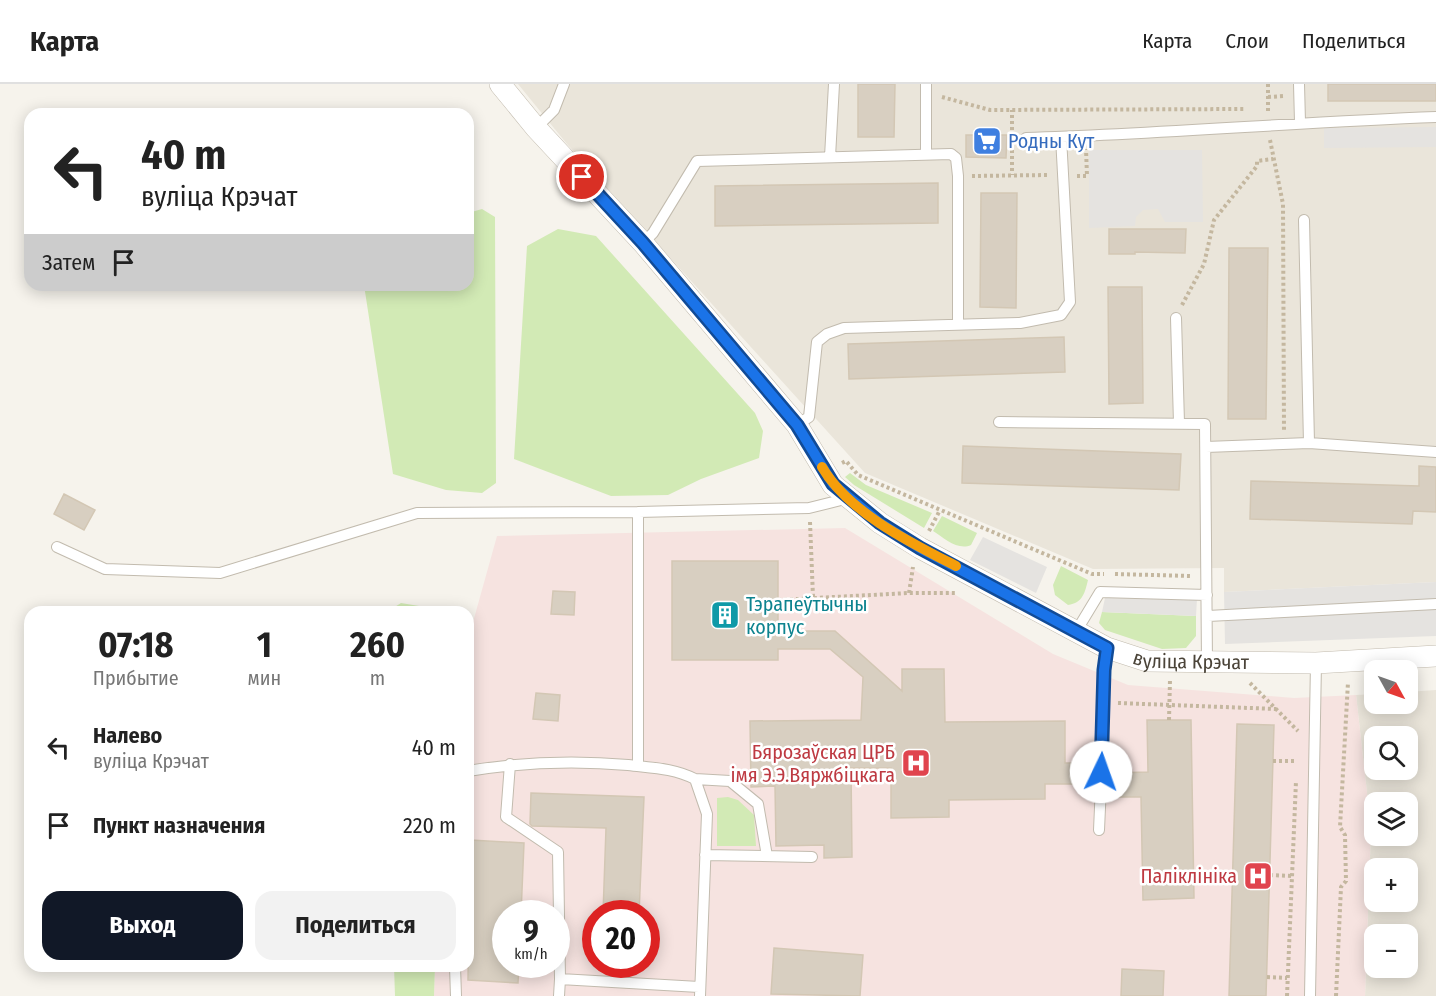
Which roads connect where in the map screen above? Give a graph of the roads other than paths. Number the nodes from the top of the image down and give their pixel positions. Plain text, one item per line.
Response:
1 (500, 84) edge
2 (564, 84) edge
3 (834, 84) edge
4 (1299, 84) edge
5 (926, 88) edge
6 (1436, 117) edge
7 (1300, 122) junction
8 (536, 128) junction
9 (1061, 137) junction
10 (1026, 138) dead end
11 (926, 154) junction
12 (830, 157) junction
13 (1304, 220) dead end
14 (643, 243) junction
15 (1176, 318) road end
16 (958, 323) junction
17 (999, 422) dead end
18 (1179, 423) junction
19 (797, 425) junction
20 (1309, 443) junction
21 (1206, 447) junction
22 (1436, 452) edge
23 (849, 498) junction
24 (638, 512) junction
25 (57, 547) dead end
26 (1208, 595) junction
27 (1436, 604) edge
28 (1209, 616) junction
29 (1077, 630) junction
30 (1107, 648) junction
31 (1436, 656) edge
32 (1207, 662) junction
33 (1316, 663) junction
34 (510, 764) junction
35 (638, 766) junction
36 (474, 770) edge
37 (1101, 772) dead end
38 (695, 779) junction
39 (1101, 785) dead end
40 (1099, 830) dead end
41 (705, 855) junction
42 (767, 856) junction
43 (812, 857) dead end
44 (455, 972) edge
45 (560, 980) junction
46 (700, 992) edge
47 (456, 996) edge
48 (559, 996) edge
49 (1310, 996) edge

1 - 8 street, вуліца Крэчат
2 - 8 lane
3 - 12 lane
4 - 7 lane
5 - 11 lane
6 - 7 lane
7 - 9 lane
8 - 14 street, вуліца Крэчат
9 - 10 lane
9 - 16 lane
11 - 12 lane
11 - 16 lane
12 - 14 lane
13 - 20 lane
14 - 19 street, вуліца Крэчат
15 - 18 lane
16 - 19 lane
17 - 18 lane
18 - 21 lane
19 - 23 street, вуліца Крэчат
20 - 21 lane
20 - 22 lane
21 - 26 lane
23 - 24 lane
23 - 29 street, вуліца Крэчат
24 - 25 lane
24 - 35 lane
26 - 28 lane
26 - 29 lane
27 - 28 lane
28 - 32 lane
29 - 30 street, вуліца Крэчат
30 - 32 street, вуліца Крэчат
30 - 37 lane
31 - 33 street, вуліца Крэчат
32 - 33 street, вуліца Крэчат
33 - 49 lane
34 - 35 lane
34 - 36 lane
34 - 45 lane
35 - 38 lane
38 - 41 lane
38 - 42 lane
39 - 40 lane
41 - 42 lane
41 - 46 lane
42 - 43 lane
44 - 47 lane
45 - 46 lane
45 - 48 lane

